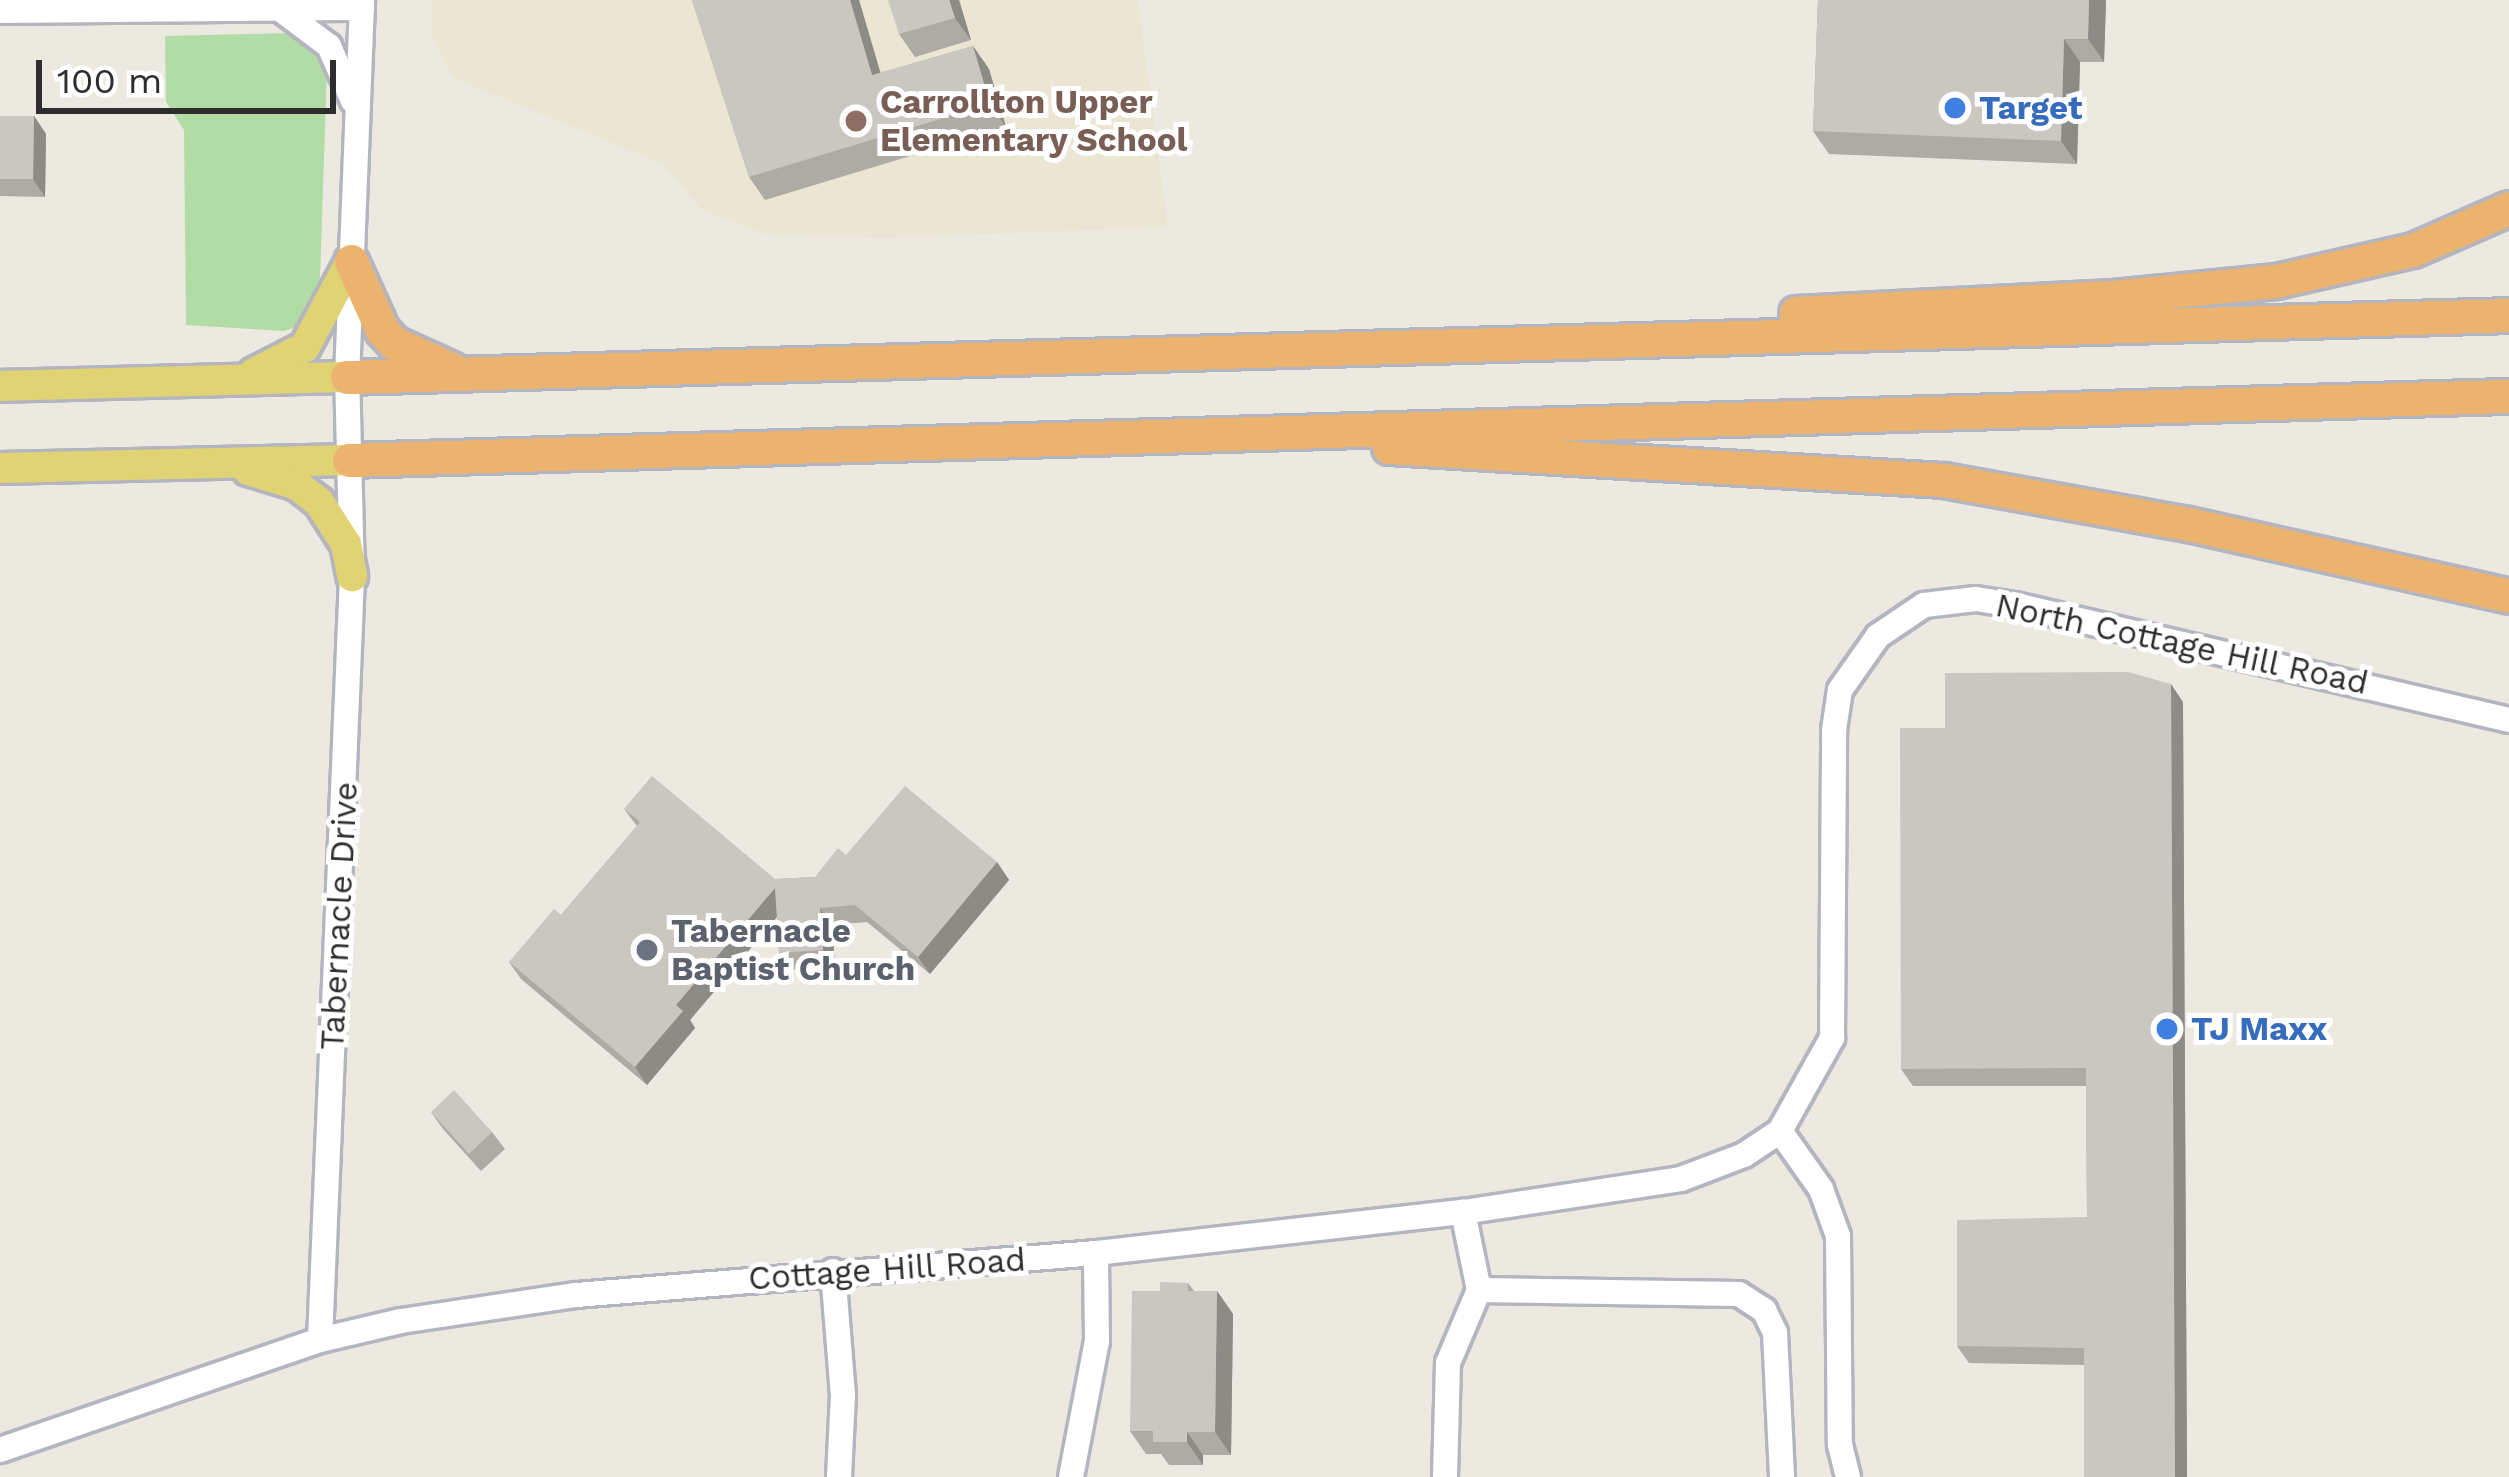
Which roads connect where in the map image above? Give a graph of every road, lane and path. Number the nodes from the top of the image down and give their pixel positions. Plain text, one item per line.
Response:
1 (362, 4) edge
2 (279, 9) junction
3 (0, 11) edge
4 (357, 111) junction
5 (2509, 208) edge
6 (351, 261) junction
7 (2509, 315) edge
8 (1617, 340) junction
9 (470, 376) junction
10 (347, 377) junction
11 (214, 381) junction
12 (0, 386) edge
13 (2509, 396) edge
14 (1232, 432) junction
15 (171, 464) junction
16 (0, 468) edge
17 (349, 476) junction
18 (352, 576) junction
19 (2509, 596) edge
20 (2509, 720) edge
21 (1780, 1131) junction
22 (1463, 1212) junction
23 (1096, 1253) junction
24 (833, 1271) junction
25 (1479, 1290) junction
26 (320, 1340) junction
27 (0, 1450) edge
28 (839, 1477) edge
29 (1071, 1477) edge
30 (1444, 1477) edge
31 (1782, 1477) edge
32 (1848, 1477) edge

1 - 2 street
1 - 4 street, Tabernacle Drive
2 - 3 street
2 - 4 street
4 - 6 street, Tabernacle Drive
5 - 8 highway
6 - 9 highway
6 - 10 street, Tabernacle Drive
6 - 11 main road
7 - 8 highway
8 - 9 highway
9 - 10 highway
10 - 11 main road
10 - 17 street, Tabernacle Drive
11 - 12 main road
13 - 14 highway
14 - 17 highway
14 - 19 highway
15 - 16 main road
15 - 17 main road
15 - 18 main road
17 - 18 street, Tabernacle Drive
18 - 26 street, Tabernacle Drive
20 - 21 street, North Cottage Hill Road
21 - 22 street, Cottage Hill Road
21 - 32 street
22 - 23 street, Cottage Hill Road
22 - 25 street
23 - 24 street, Cottage Hill Road
23 - 29 street
24 - 26 street, Cottage Hill Road
24 - 28 street
25 - 30 street
25 - 31 street
26 - 27 street, Cottage Hill Road

